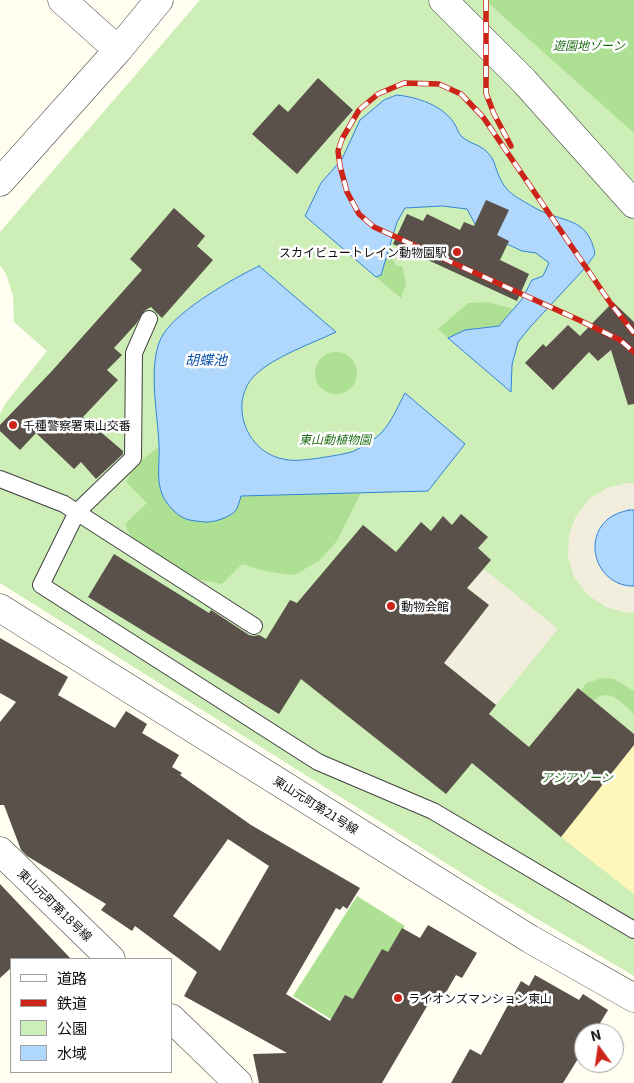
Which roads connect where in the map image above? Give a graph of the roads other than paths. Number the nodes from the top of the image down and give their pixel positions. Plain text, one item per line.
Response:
1 (62, 0) edge
2 (159, 0) edge
3 (444, 0) edge
4 (118, 50) junction
5 (0, 182) edge
6 (634, 204) edge
7 (149, 319) dead end
8 (0, 479) edge
9 (77, 512) junction
10 (0, 608) edge
11 (254, 626) dead end
12 (0, 851) edge
13 (634, 930) edge
14 (110, 958) edge
15 (634, 998) edge
16 (172, 1019) edge
17 (238, 1083) edge

1 - 4 street
2 - 4 street
3 - 6 street
4 - 5 street
7 - 9 lane
8 - 9 lane
9 - 11 lane
9 - 13 lane
10 - 15 street, 東山元町第21号線
12 - 14 street, 東山元町第18号線
16 - 17 street

